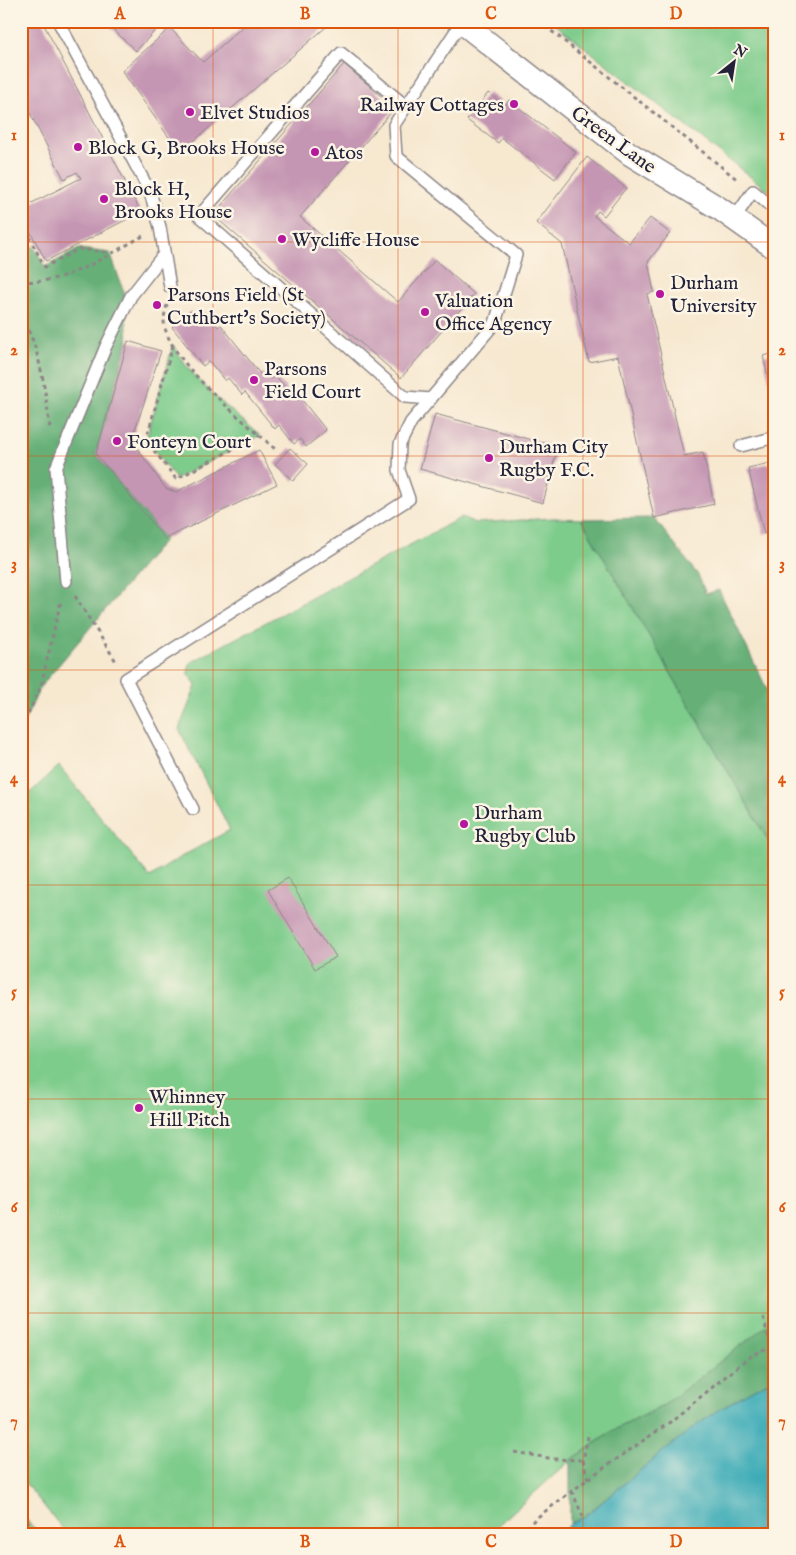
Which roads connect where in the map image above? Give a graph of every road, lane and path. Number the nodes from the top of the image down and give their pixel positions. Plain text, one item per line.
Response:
1 (58, 21) edge
2 (539, 21) edge
3 (461, 22) edge
4 (406, 106) junction
5 (753, 191) junction
6 (775, 210) edge
7 (734, 219) junction
8 (21, 223) edge
9 (160, 227) junction
10 (770, 244) edge
11 (110, 253) junction
12 (164, 254) junction
13 (775, 261) edge
14 (21, 281) edge
15 (170, 287) joint
16 (21, 316) edge
17 (173, 345) junction
18 (431, 399) junction
19 (260, 435) junction
20 (775, 437) edge
21 (741, 446) dead end
22 (275, 449) dead end
23 (56, 468) junction
24 (66, 581) junction
25 (126, 679) junction
26 (21, 728) edge
27 (193, 809) dead end
28 (763, 1318) dead end
29 (774, 1347) edge
30 (589, 1432) dead end
31 (514, 1452) dead end
32 (583, 1460) junction
33 (588, 1479) junction
34 (572, 1491) junction
35 (21, 1514) edge
36 (584, 1517) dead end
37 (40, 1534) edge
38 (521, 1534) edge

1 - 9 lane
2 - 5 path
3 - 4 lane
3 - 7 street, Green Lane
4 - 18 lane
4 - 18 lane
5 - 6 lane
5 - 7 lane
7 - 10 street, Green Lane
8 - 11 path
9 - 11 path
9 - 12 lane
10 - 13 lane
11 - 14 path
12 - 15 lane
12 - 23 lane
15 - 17 path
16 - 23 path
17 - 19 path
17 - 19 path
18 - 25 lane
19 - 22 path
20 - 21 lane
23 - 24 lane
24 - 25 path
24 - 26 path
25 - 27 lane
28 - 29 path
29 - 33 path
30 - 32 path
31 - 32 path
32 - 33 path
33 - 34 path
34 - 36 path
34 - 38 path
35 - 37 path

